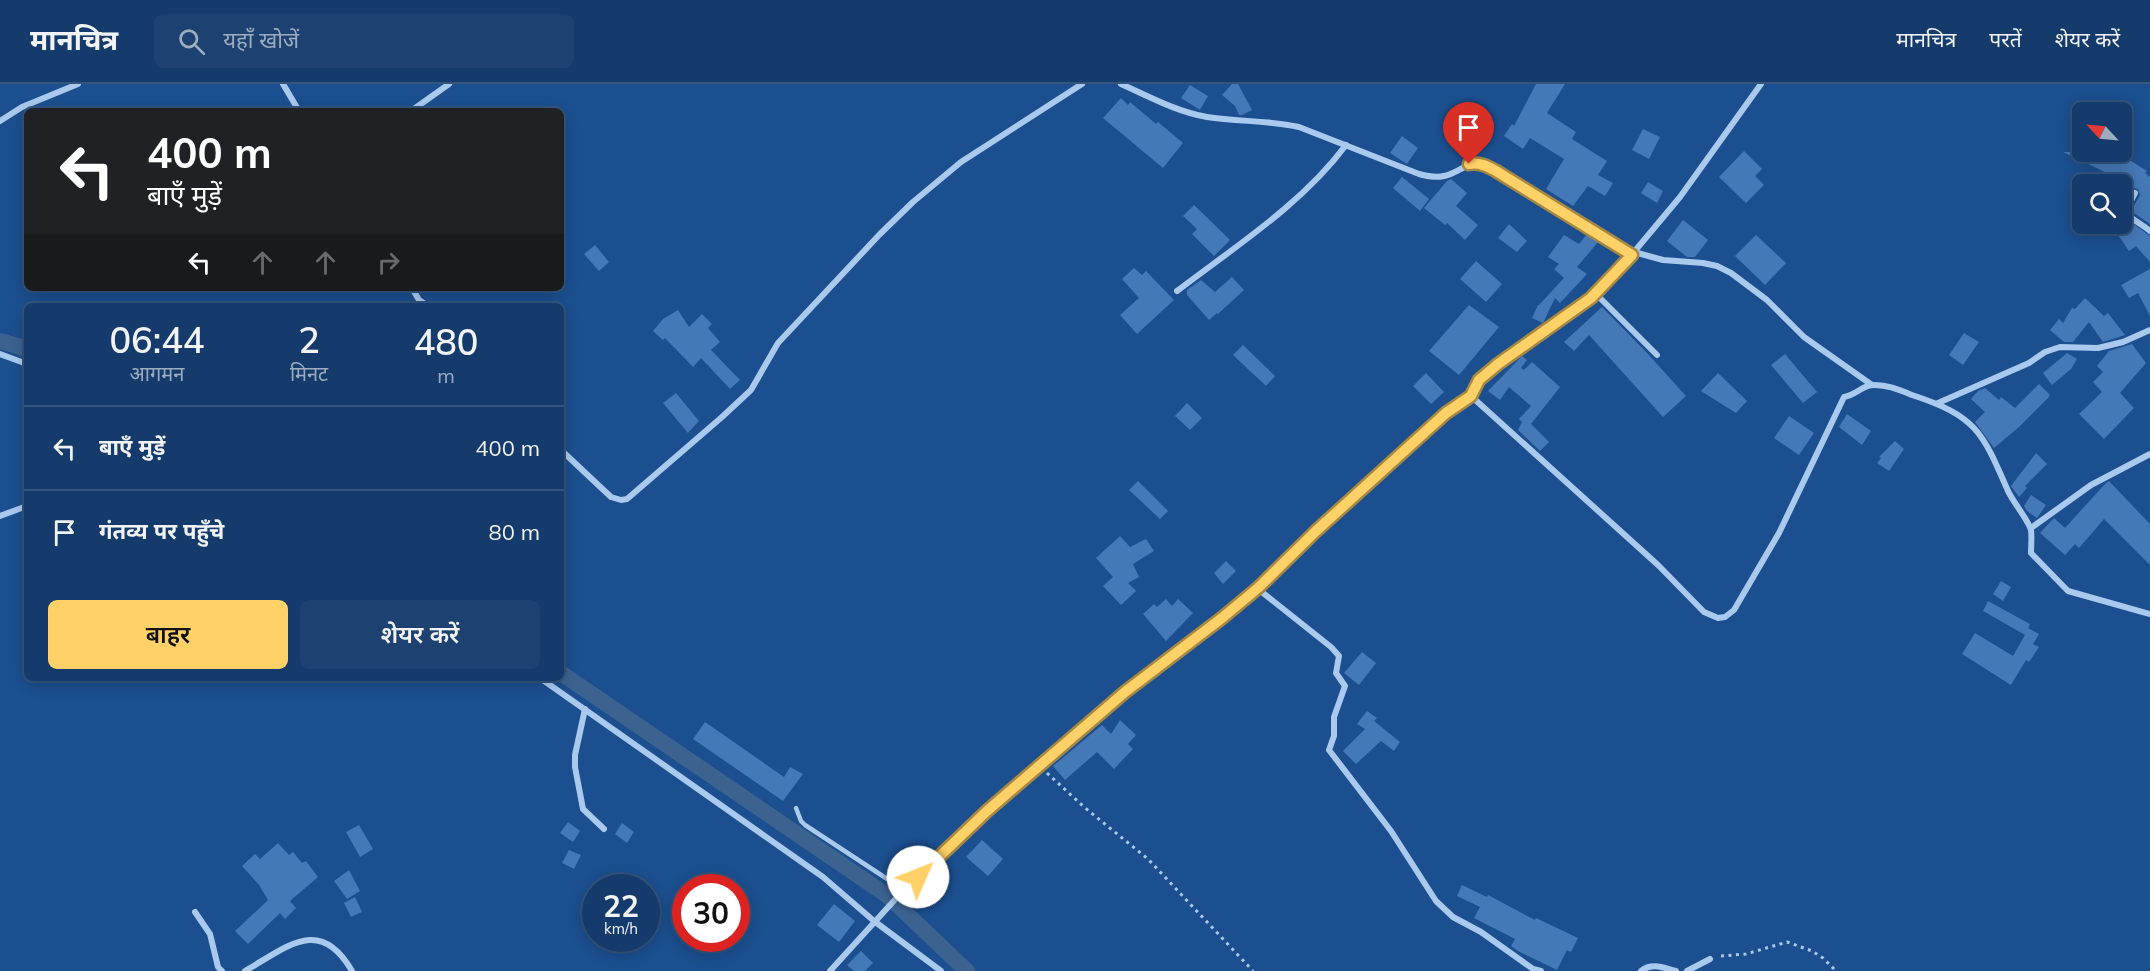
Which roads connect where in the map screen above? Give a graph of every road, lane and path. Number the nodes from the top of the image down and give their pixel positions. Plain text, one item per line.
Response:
1 (78, 84) edge
2 (283, 84) edge
3 (449, 84) edge
4 (1082, 84) edge
5 (1121, 84) edge
6 (1761, 84) edge
7 (297, 108) edge
8 (415, 108) edge
9 (0, 121) edge
10 (1346, 145) junction
11 (2135, 193) dead end
12 (2150, 231) edge
13 (1633, 254) junction
14 (414, 291) edge
15 (1177, 291) dead end
16 (1596, 294) junction
17 (424, 303) edge
18 (2150, 330) edge
19 (0, 354) edge
20 (1657, 355) dead end
21 (24, 363) edge
22 (1872, 385) junction
23 (1471, 396) junction
24 (1938, 403) junction
25 (564, 453) edge
26 (2150, 454) edge
27 (24, 507) edge
28 (0, 516) edge
29 (2031, 528) junction
30 (1258, 588) junction
31 (2150, 614) edge
32 (544, 681) edge
33 (585, 709) junction
34 (1048, 759) junction
35 (796, 808) dead end
36 (604, 829) dead end
37 (903, 891) junction
38 (195, 912) dead end
39 (874, 921) junction
40 (1710, 959) joint
41 (222, 971) edge
42 (245, 971) edge
43 (352, 971) edge
44 (830, 971) edge
45 (941, 971) edge
46 (1253, 971) edge
47 (1541, 971) edge
48 (1641, 971) edge
49 (1676, 971) edge
50 (1687, 971) edge
51 (1836, 971) edge

1 - 9 street
2 - 7 street
3 - 8 street
4 - 25 street
5 - 10 street
6 - 13 street
10 - 13 street
10 - 15 street
11 - 12 street
13 - 16 street
13 - 22 street
14 - 17 street
16 - 20 street
16 - 23 street
18 - 24 street
19 - 21 street
22 - 23 street
22 - 24 street
23 - 30 street
24 - 29 street
26 - 29 street
27 - 28 street
29 - 31 street
30 - 34 street
30 - 47 street
32 - 33 street
33 - 36 street
33 - 39 street
34 - 37 street
34 - 46 path
35 - 37 lane
37 - 39 street
38 - 41 street
39 - 44 street
39 - 45 street
40 - 50 street
40 - 51 path
42 - 43 street
48 - 49 street

